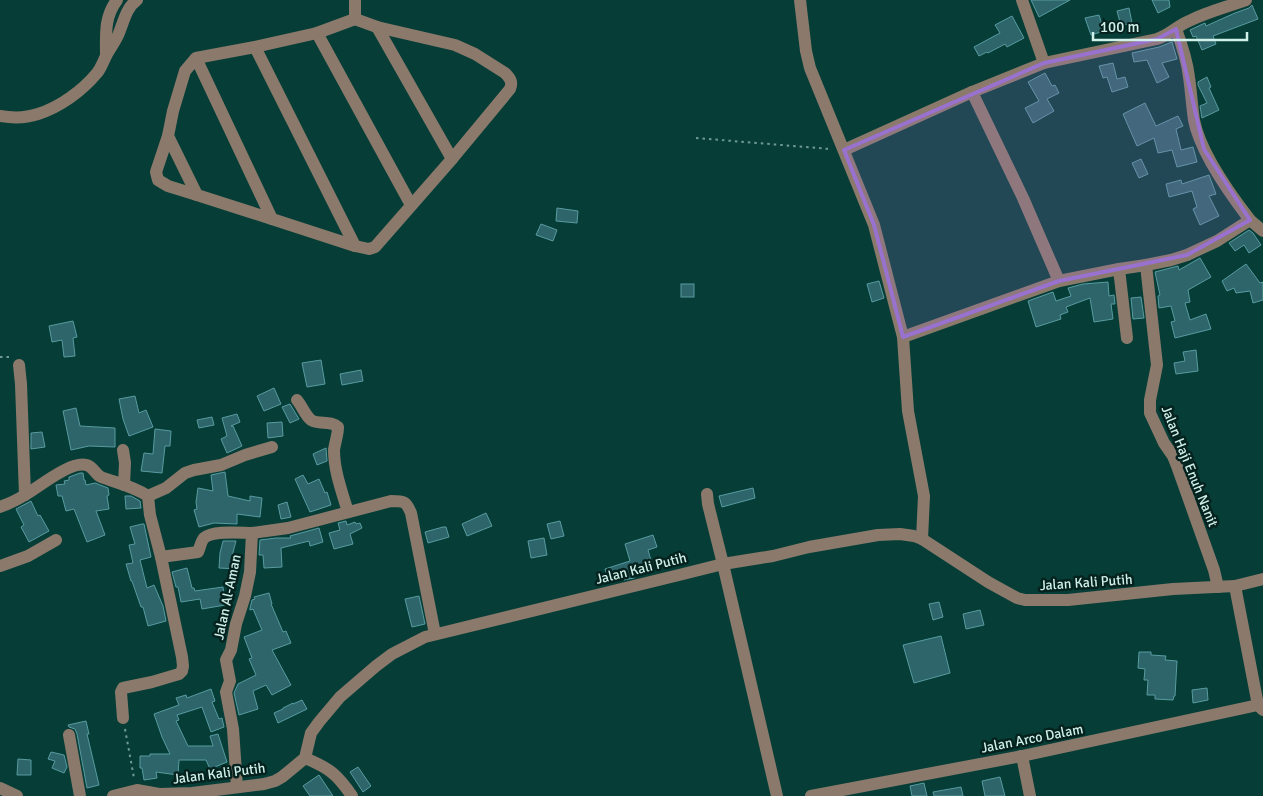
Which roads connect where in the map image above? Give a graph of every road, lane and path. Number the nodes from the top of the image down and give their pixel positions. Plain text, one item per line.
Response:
1 (117, 0) edge
2 (137, 0) edge
3 (355, 0) edge
4 (800, 0) edge
5 (1022, 0) edge
6 (1246, 0) edge
7 (355, 19) junction
8 (377, 27) junction
9 (1176, 29) junction
10 (317, 33) junction
11 (255, 47) junction
12 (106, 55) junction
13 (196, 58) junction
14 (1044, 63) junction
15 (972, 92) junction
16 (0, 116) edge
17 (168, 136) junction
18 (696, 138) dead end
19 (844, 150) junction
20 (452, 159) junction
21 (198, 195) junction
22 (411, 205) junction
23 (272, 219) junction
24 (1250, 220) junction
25 (1263, 231) edge
26 (355, 246) junction
27 (1146, 265) junction
28 (1119, 269) junction
29 (1059, 281) junction
30 (903, 337) junction
31 (1127, 338) dead end
32 (19, 365) dead end
33 (297, 400) dead end
34 (272, 447) dead end
35 (124, 450) dead end
36 (124, 485) junction
37 (706, 494) dead end
38 (25, 495) junction
39 (148, 496) junction
40 (0, 507) edge
41 (348, 512) junction
42 (252, 533) junction
43 (922, 539) junction
44 (56, 540) dead end
45 (161, 557) junction
46 (723, 564) junction
47 (0, 566) edge
48 (1263, 580) edge
49 (1226, 587) junction
50 (435, 634) junction
51 (1260, 708) edge
52 (123, 718) joint
53 (69, 735) dead end
54 (1022, 756) junction
55 (305, 758) junction
56 (0, 788) edge
57 (137, 790) junction
58 (231, 790) edge
59 (17, 796) edge
60 (80, 796) edge
61 (113, 796) edge
62 (352, 796) edge
63 (777, 796) edge
64 (811, 796) edge
65 (1030, 796) edge

1 - 12 street
2 - 12 street
3 - 7 street
4 - 19 street
5 - 14 street
6 - 9 street
7 - 8 street
7 - 10 street
8 - 20 street
8 - 20 street
9 - 14 street
9 - 24 street
10 - 11 street
10 - 22 street
11 - 13 street
11 - 26 street
12 - 16 street
13 - 17 street
13 - 23 street
14 - 15 street
15 - 19 street
15 - 29 street
17 - 21 street
17 - 21 street
18 - 19 path
19 - 30 street
20 - 22 street
21 - 23 street
22 - 26 street
23 - 26 street
24 - 25 street
24 - 27 street
27 - 28 street
27 - 49 street, Jalan Haji Enuh Nanit
28 - 29 street
28 - 31 street
29 - 30 street
30 - 43 street
32 - 38 street
33 - 41 street
34 - 39 street
35 - 36 street
36 - 38 street
36 - 39 street
37 - 46 street
38 - 40 street
39 - 45 street
41 - 42 street
41 - 50 street
42 - 45 street, Jalan Al-Aman
42 - 58 street, Jalan Al-Aman
43 - 46 street, Jalan Kali Putih
43 - 49 street, Jalan Kali Putih
44 - 47 street
45 - 52 street
46 - 50 street, Jalan Kali Putih
46 - 63 street
48 - 49 street, Jalan Kali Putih
49 - 51 street, Jalan Haji Enuh Nanit
50 - 55 street, Jalan Kali Putih
51 - 54 street, Jalan Arco Dalam
52 - 57 path
53 - 60 street
54 - 64 street, Jalan Arco Dalam
54 - 65 street
55 - 58 street, Jalan Kali Putih
55 - 62 street
56 - 59 street
57 - 58 street, Jalan Kali Putih
57 - 61 street, Jalan Kali Putih

